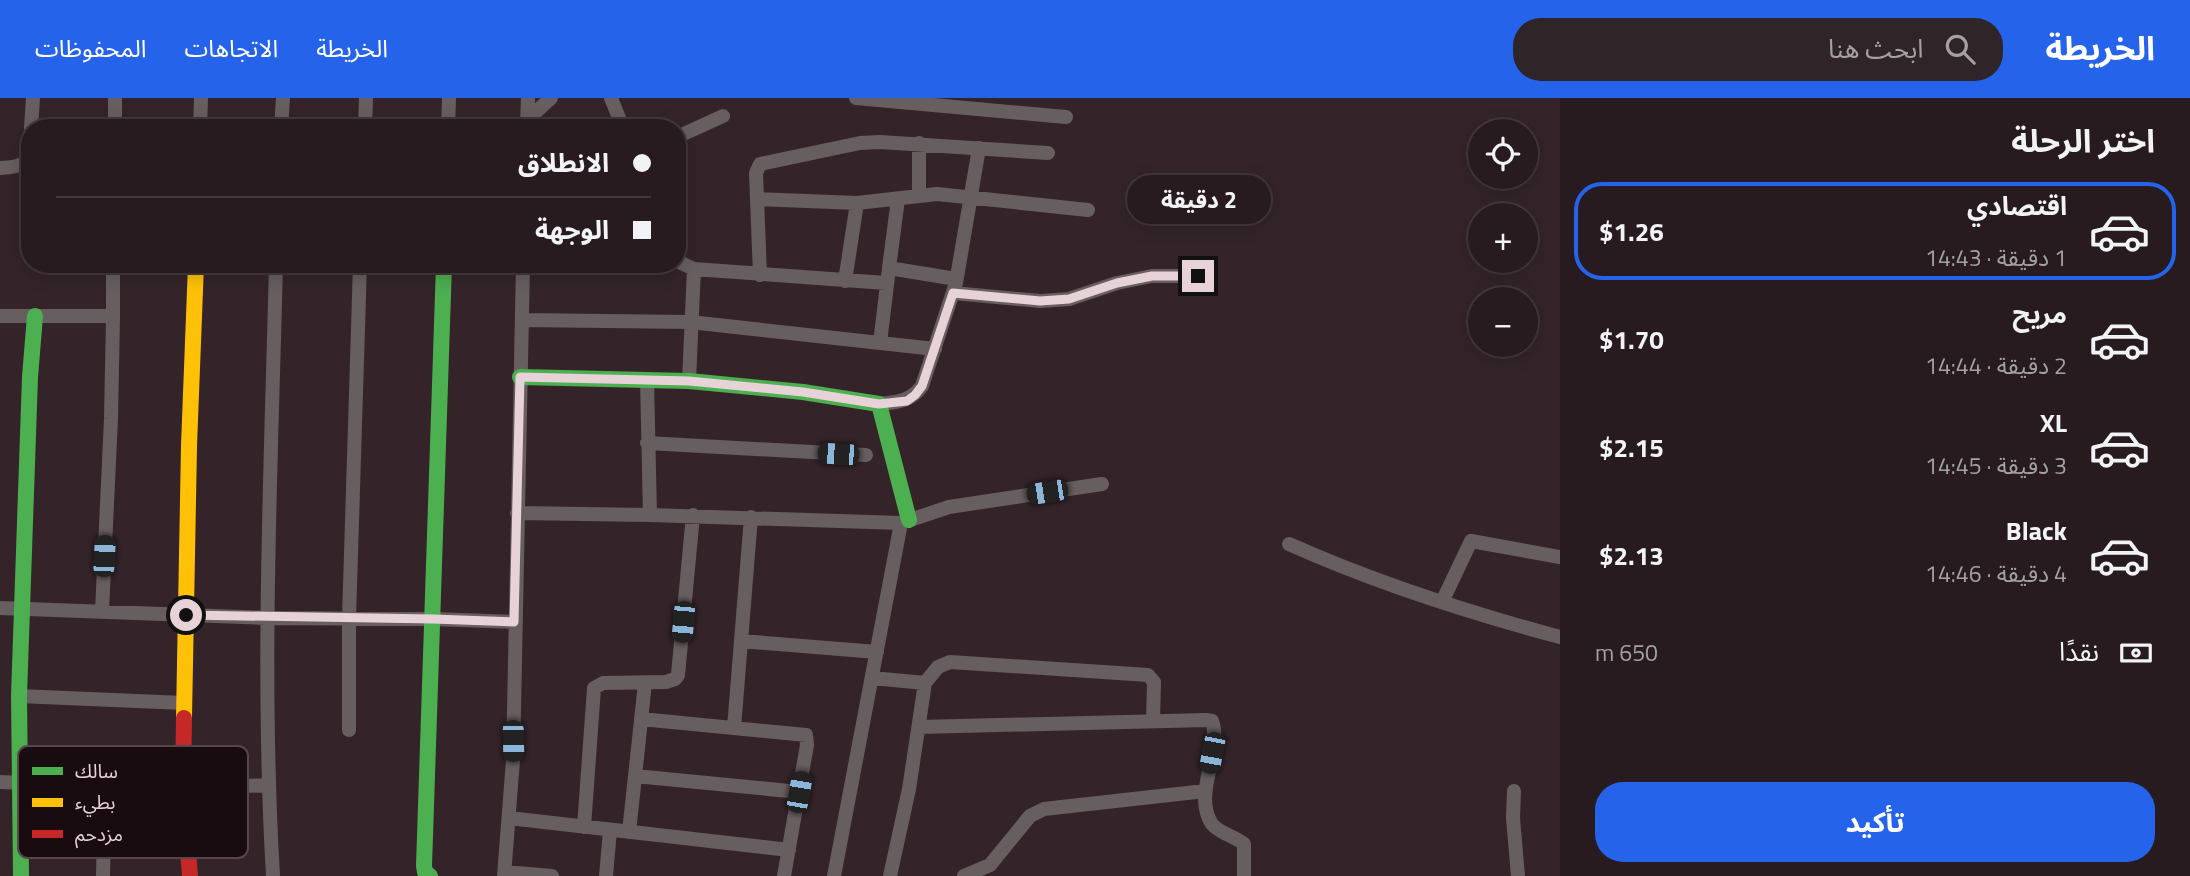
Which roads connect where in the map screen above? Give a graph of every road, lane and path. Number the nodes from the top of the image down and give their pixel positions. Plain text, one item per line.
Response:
1 (33, 98) edge
2 (116, 98) edge
3 (201, 98) edge
4 (283, 98) edge
5 (366, 98) edge
6 (449, 98) edge
7 (528, 98) edge
8 (551, 98) edge
9 (611, 98) edge
10 (856, 98) edge
11 (723, 116) dead end
12 (1066, 117) dead end
13 (32, 119) edge
14 (115, 119) edge
15 (200, 119) edge
16 (282, 119) edge
17 (365, 119) edge
18 (448, 119) edge
19 (527, 119) edge
20 (532, 119) edge
21 (619, 119) edge
22 (686, 134) edge
23 (919, 143) junction
24 (979, 148) junction
25 (1048, 153) dead end
26 (21, 165) edge
27 (0, 168) edge
28 (919, 196) junction
29 (970, 198) junction
30 (757, 199) junction
31 (898, 199) junction
32 (857, 203) junction
33 (1087, 210) dead end
34 (686, 265) edge
35 (889, 268) junction
36 (694, 270) junction
37 (113, 273) edge
38 (197, 273) edge
39 (276, 273) edge
40 (360, 273) edge
41 (444, 273) edge
42 (523, 273) edge
43 (760, 275) junction
44 (1198, 276) dead end
45 (956, 279) junction
46 (845, 281) junction
47 (886, 283) junction
48 (953, 293) junction
49 (0, 316) edge
50 (35, 316) junction
51 (113, 316) junction
52 (522, 320) junction
53 (690, 323) junction
54 (880, 343) junction
55 (935, 349) junction
56 (520, 377) junction
57 (647, 379) junction
58 (689, 381) junction
59 (879, 404) junction
60 (647, 443) junction
61 (866, 456) dead end
62 (1102, 484) dead end
63 (517, 513) junction
64 (650, 515) junction
65 (692, 515) junction
66 (751, 517) junction
67 (905, 522) junction
68 (1289, 544) dead end
69 (1560, 557) edge
70 (1441, 602) junction
71 (0, 608) edge
72 (22, 608) junction
73 (102, 611) junction
74 (186, 615) junction
75 (267, 618) junction
76 (349, 618) junction
77 (433, 619) junction
78 (514, 622) junction
79 (1560, 637) edge
80 (741, 641) junction
81 (877, 652) junction
82 (872, 678) junction
83 (645, 683) junction
84 (925, 683) junction
85 (19, 696) junction
86 (184, 703) junction
87 (641, 719) junction
88 (1153, 721) junction
89 (919, 727) junction
90 (734, 728) junction
91 (349, 730) dead end
92 (20, 746) edge
93 (184, 746) edge
94 (635, 776) junction
95 (0, 782) edge
96 (18, 783) edge
97 (268, 785) junction
98 (248, 786) edge
99 (1205, 791) junction
100 (1514, 791) dead end
101 (799, 792) junction
102 (509, 818) junction
103 (584, 827) junction
104 (610, 830) junction
105 (629, 832) junction
106 (789, 850) junction
107 (21, 858) edge
108 (103, 858) edge
109 (189, 858) edge
110 (505, 874) edge
111 (21, 876) edge
112 (103, 876) edge
113 (190, 876) edge
114 (273, 876) edge
115 (430, 876) edge
116 (552, 876) edge
117 (606, 876) edge
118 (784, 876) edge
119 (834, 876) edge
120 (890, 876) edge
121 (964, 876) edge
122 (1244, 876) edge
123 (1518, 876) edge

1 - 13 street
2 - 14 street
3 - 15 street
4 - 16 street
5 - 17 street
6 - 18 street
7 - 19 street
8 - 20 street
9 - 21 street
10 - 12 street
11 - 22 street
23 - 24 street
23 - 28 street
23 - 30 street
24 - 25 street
24 - 29 street
26 - 27 street
28 - 29 street
28 - 31 street
29 - 33 street
29 - 45 street
30 - 32 street
30 - 43 street
31 - 32 street
31 - 35 street
32 - 46 street
34 - 36 street
35 - 45 street
35 - 47 street
36 - 43 street
36 - 53 street
37 - 51 street
38 - 74 street
39 - 75 street
40 - 76 street
41 - 77 street
42 - 52 street
43 - 46 street
44 - 48 street
45 - 48 street
46 - 47 street
47 - 54 street
48 - 55 street
49 - 50 street
50 - 51 street
50 - 72 street
51 - 73 street
52 - 53 street
52 - 56 street
53 - 54 street
53 - 58 street
54 - 55 street
55 - 59 street
56 - 57 street
56 - 63 street
57 - 58 street
57 - 60 street
58 - 59 street
59 - 67 street
60 - 61 street
60 - 64 street
62 - 67 street
63 - 64 street
63 - 78 street
64 - 65 street
65 - 66 street
65 - 83 street
66 - 67 street
66 - 80 street
67 - 81 street
68 - 70 street
69 - 70 street
70 - 79 street
71 - 72 street
72 - 73 street
72 - 85 street
73 - 74 street
74 - 75 street
74 - 86 street
75 - 76 street
75 - 97 street
76 - 77 street
76 - 91 street
77 - 78 street
77 - 115 street
78 - 102 street
80 - 81 street
80 - 90 street
81 - 82 street
82 - 84 street
82 - 119 street
83 - 87 street
83 - 103 street
84 - 88 street
84 - 89 street
85 - 86 street
85 - 92 street
86 - 93 street
87 - 90 street
87 - 94 street
88 - 89 street
88 - 99 street
89 - 120 street
90 - 101 street
94 - 101 street
94 - 105 street
95 - 96 street
97 - 98 street
97 - 114 street
99 - 121 street
99 - 122 street
100 - 123 street
101 - 106 street
102 - 103 street
102 - 110 street
103 - 104 street
104 - 105 street
104 - 117 street
105 - 106 street
106 - 118 street
107 - 111 street
108 - 112 street
109 - 113 street
110 - 116 street

